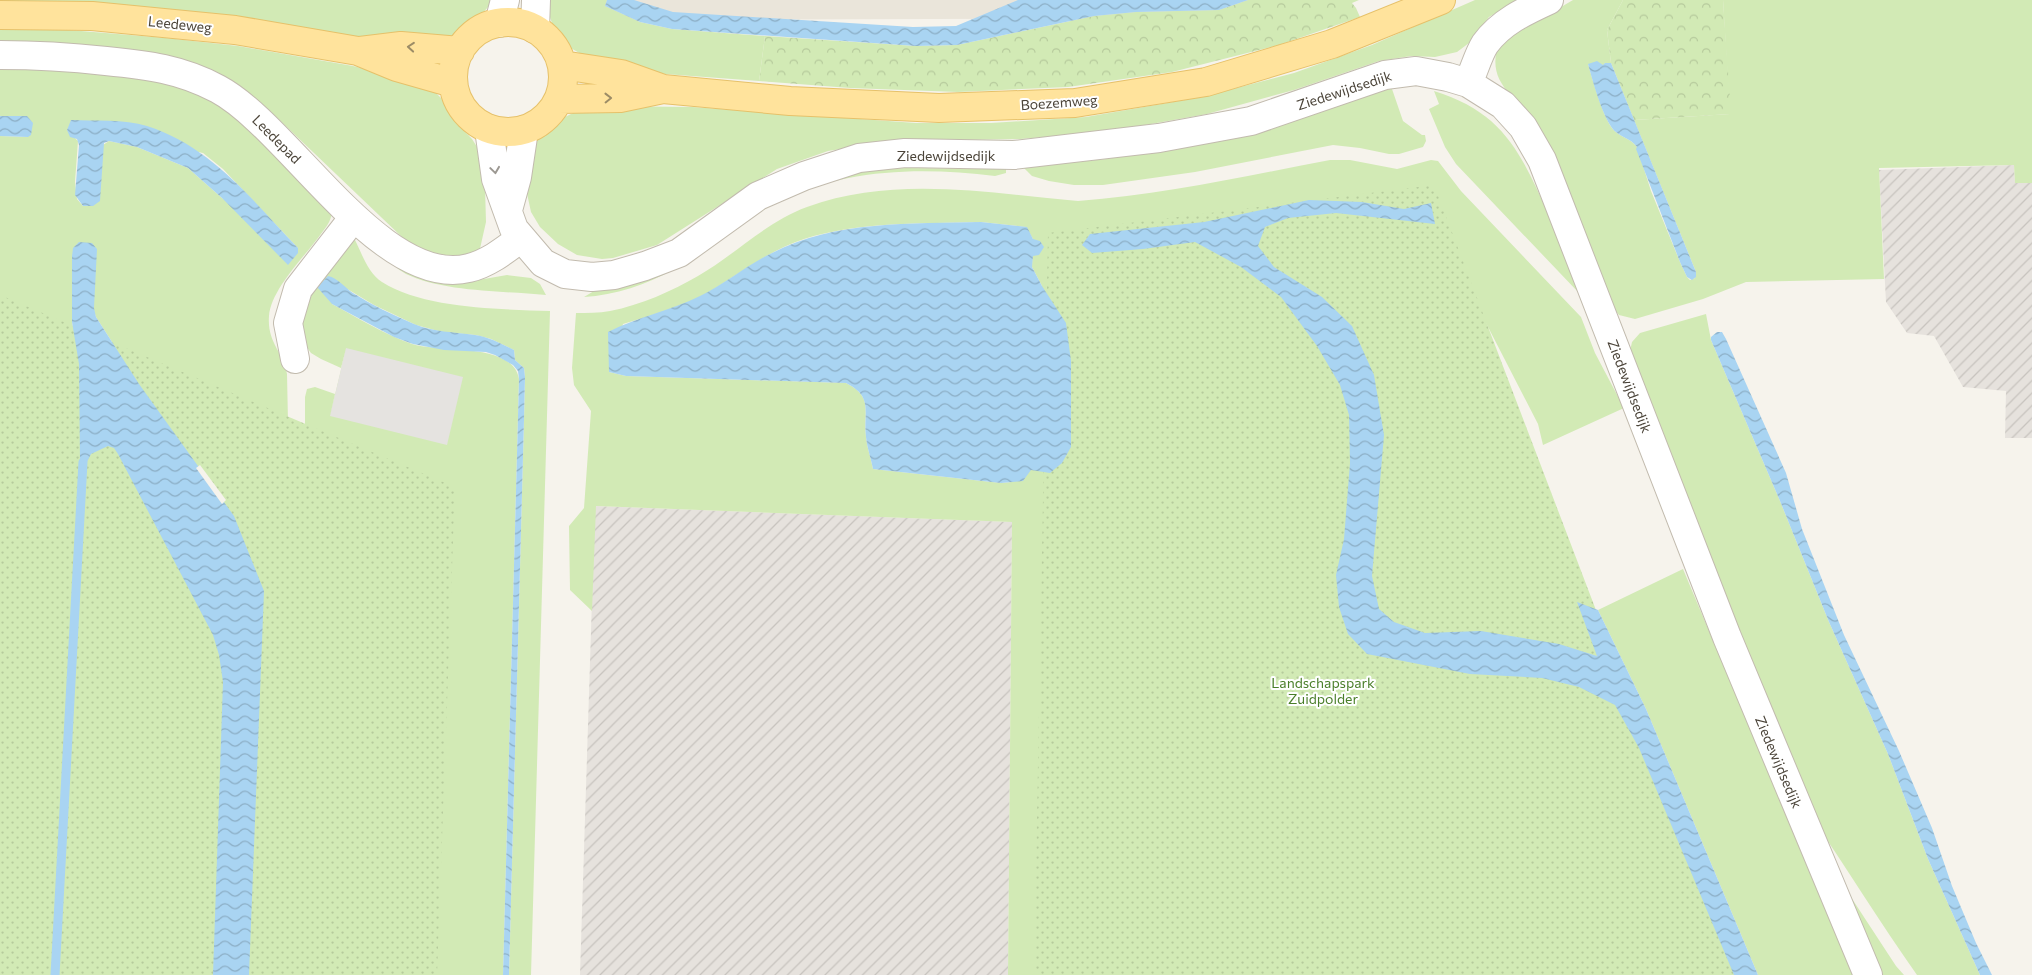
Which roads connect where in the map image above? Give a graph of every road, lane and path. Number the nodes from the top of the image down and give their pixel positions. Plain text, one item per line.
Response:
1 (536, 0) edge
2 (1441, 0) edge
3 (1549, 0) edge
4 (502, 11) edge
5 (0, 15) edge
6 (535, 29) junction
7 (358, 51) junction
8 (460, 51) junction
9 (0, 55) edge
10 (562, 65) junction
11 (454, 83) junction
12 (1468, 84) junction
13 (662, 89) junction
14 (559, 99) junction
15 (489, 129) junction
16 (524, 130) junction
17 (508, 210) junction
18 (354, 217) junction
19 (521, 238) junction
20 (295, 359) dead end
21 (1868, 975) edge

1 - 6 street
2 - 13 main road, Boezemweg
3 - 12 street
4 - 6 main road
4 - 8 main road
5 - 7 main road, Leedeweg
6 - 10 main road
8 -> 7 main road, Leedeweg
7 - 11 main road, Leedeweg
8 - 11 main road
9 - 18 street, Leedepad
10 - 13 main road, Boezemweg
10 - 14 main road
11 - 15 main road
12 - 19 street, Ziedewijdsedijk
12 - 21 street, Ziedewijdsedijk
14 -> 13 main road, Boezemweg
14 - 16 main road
15 - 16 main road
15 -> 17 street, Ziedewijdsedijk
16 - 17 street
17 - 19 street, Ziedewijdsedijk
18 - 19 street, Leedepad
18 - 20 street

